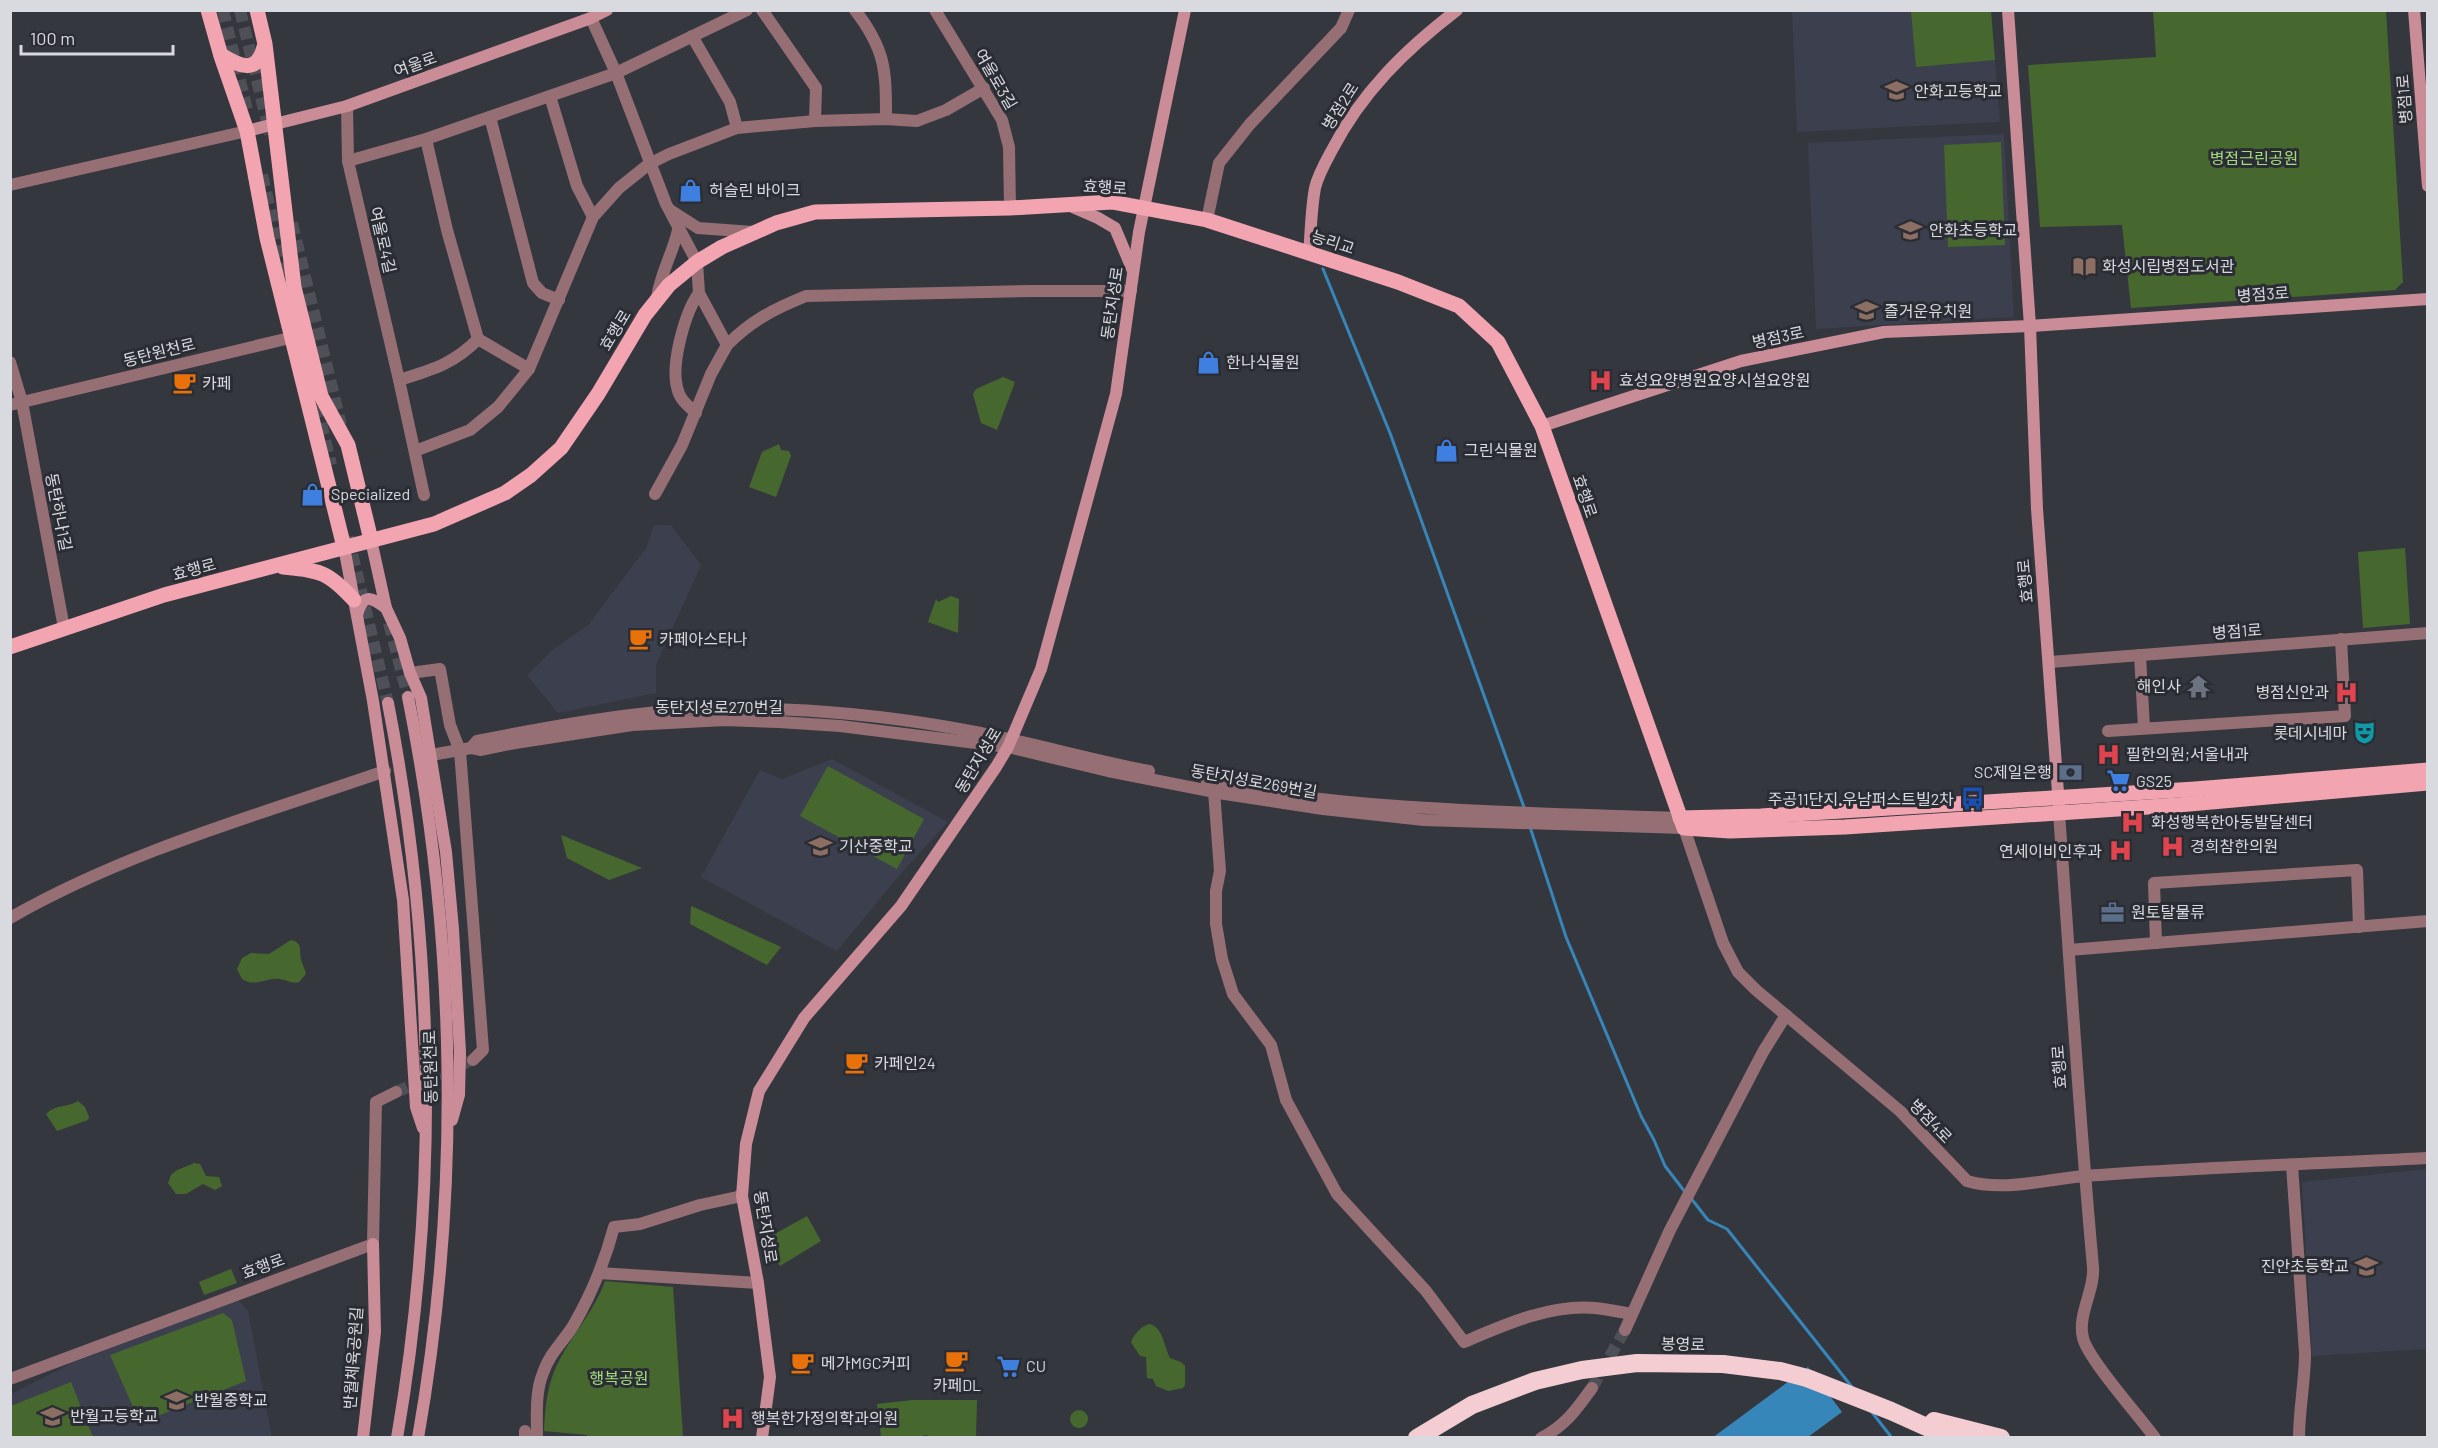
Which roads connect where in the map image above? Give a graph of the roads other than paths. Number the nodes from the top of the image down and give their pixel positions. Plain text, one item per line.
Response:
1 (208, 10) edge
2 (256, 10) edge
3 (607, 10) edge
4 (747, 10) edge
5 (762, 10) edge
6 (855, 10) edge
7 (935, 10) edge
8 (1185, 10) edge
9 (1457, 10) edge
10 (2008, 10) edge
11 (2414, 10) edge
12 (1348, 11) edge
13 (591, 18) junction
14 (692, 36) junction
15 (265, 44) junction
16 (221, 55) junction
17 (616, 73) junction
18 (984, 88) junction
19 (550, 96) junction
20 (347, 106) junction
21 (490, 117) junction
22 (886, 119) junction
23 (815, 120) junction
24 (273, 124) junction
25 (737, 128) junction
26 (247, 131) junction
27 (426, 139) junction
28 (348, 161) junction
29 (649, 164) junction
30 (10, 185) edge
31 (2427, 186) edge
32 (1064, 204) junction
33 (1010, 207) junction
34 (1144, 209) junction
35 (668, 210) junction
36 (593, 217) junction
37 (1207, 220) junction
38 (678, 230) junction
39 (753, 232) junction
40 (1302, 251) junction
41 (697, 262) junction
42 (1359, 270) joint
43 (1133, 272) junction
44 (1131, 291) junction
45 (699, 293) junction
46 (657, 298) junction
47 (2427, 299) edge
48 (559, 300) junction
49 (2030, 326) junction
50 (298, 336) junction
51 (478, 339) junction
52 (728, 345) junction
53 (10, 362) edge
54 (529, 369) junction
55 (399, 380) junction
56 (16, 404) edge
57 (696, 413) junction
58 (1542, 426) junction
59 (415, 451) junction
60 (655, 494) dead end
61 (424, 495) dead end
62 (370, 540) junction
63 (344, 547) junction
64 (274, 566) junction
65 (355, 608) junction
66 (386, 609) junction
67 (64, 628) junction
68 (2427, 633) edge
69 (2341, 639) junction
70 (10, 647) edge
71 (2140, 655) junction
72 (2050, 662) junction
73 (410, 673) junction
74 (408, 697) tunnel mouth
75 (388, 703) tunnel mouth
76 (2144, 728) junction
77 (2108, 731) dead end
78 (1010, 743) junction
79 (466, 749) junction
80 (431, 755) junction
81 (2427, 770) edge
82 (385, 771) junction
83 (2427, 783) edge
84 (1214, 791) junction
85 (2059, 805) junction
86 (1499, 818) junction
87 (1682, 823) junction
88 (10, 918) edge
89 (2427, 921) edge
90 (2359, 927) junction
91 (2156, 943) junction
92 (2069, 950) junction
93 (1786, 1015) junction
94 (472, 1060) dead end
95 (396, 1092) tunnel mouth
96 (447, 1136) junction
97 (426, 1137) junction
98 (2427, 1158) edge
99 (2292, 1166) junction
100 (2084, 1176) junction
101 (742, 1196) junction
102 (373, 1245) junction
103 (599, 1273) junction
104 (758, 1283) junction
105 (1632, 1314) junction
106 (1625, 1330) tunnel mouth
107 (10, 1379) edge
108 (1592, 1388) tunnel mouth
109 (1893, 1412) junction
110 (1559, 1434) edge
111 (363, 1437) edge
112 (397, 1437) edge
113 (418, 1437) edge
114 (537, 1437) edge
115 (762, 1437) edge
116 (1417, 1437) edge
117 (1541, 1437) edge
118 (1933, 1437) edge
119 (1951, 1437) edge
120 (2001, 1437) edge
121 (2155, 1437) edge
122 (2299, 1437) edge

1 - 16 main road
2 - 15 main road
3 - 13 main road, 여울로
4 - 14 street
5 - 23 street
6 - 22 street
7 - 18 street, 여울로3길
8 - 34 main road, 동탄지성로
9 - 40 main road, 병점2로
10 - 49 main road
11 - 31 main road, 병점1로
12 - 37 street
13 - 17 street
13 - 20 main road, 여울로
14 - 17 street
14 - 25 street
15 - 16 main road
15 - 24 main road
16 - 26 main road
17 - 19 street
17 - 29 street
18 - 22 street
18 - 33 street, 여울로3길
19 - 21 street
19 - 36 street
20 - 24 main road, 여울로
20 - 28 street, 여울로4길
21 - 27 street
21 - 48 street
22 - 23 street
23 - 25 street
24 - 26 main road, 여울로
24 - 50 main road
25 - 29 street
26 - 30 street
26 - 50 main road
27 - 28 street
27 - 51 street
28 - 55 street, 여울로4길
29 - 35 street
29 - 36 street
32 - 33 main road, 효행로
32 - 34 main road, 효행로
32 - 43 main road
33 - 39 main road, 효행로
34 - 37 main road, 효행로
34 - 43 main road, 동탄지성로
35 - 38 street
35 - 39 street
36 - 48 street
37 - 40 main road, 효행로
38 - 41 street
38 - 46 street
39 - 41 main road, 효행로
40 - 42 main road, 능리교
41 - 45 street
41 - 46 main road, 효행로
42 - 58 main road, 효행로
43 - 44 main road, 동탄지성로
44 - 52 street
44 - 78 main road, 동탄지성로
45 - 52 street
45 - 57 street
46 - 62 main road, 효행로
47 - 49 main road, 병점3로
48 - 54 street
49 - 58 main road, 병점3로
49 - 72 main road, 효행로
50 - 56 street, 동탄원천로
50 - 62 main road
50 - 63 main road
51 - 54 street
51 - 55 street
52 - 57 street
53 - 56 street, 동탄하나1길
54 - 59 street
55 - 59 street, 여울로4길
56 - 67 street, 동탄하나1길
57 - 60 street
58 - 87 main road, 효행로
59 - 61 street, 여울로4길
62 - 63 main road, 효행로
62 - 66 main road
63 - 64 main road, 효행로
63 - 65 main road
64 - 65 main road
64 - 67 main road, 효행로
65 - 66 main road
65 - 82 main road
66 - 73 main road
67 - 70 main road, 효행로
68 - 69 street, 병점1로
69 - 71 street, 병점1로
69 - 76 street
71 - 72 street, 병점1로
71 - 76 street
72 - 85 main road, 효행로
73 - 79 street
73 - 80 main road
74 - 96 main road, 동탄원천로
75 - 97 main road, 동탄원천로
76 - 77 street
78 - 79 street
78 - 84 street, 동탄지성로269번길
78 - 86 street
78 - 101 main road, 동탄지성로
79 - 80 street
79 - 94 street
80 - 96 main road
81 - 85 main road
82 - 88 street
82 - 97 main road
83 - 85 main road
84 - 86 street, 동탄지성로269번길
84 - 105 street
85 - 87 main road
85 - 92 street, 효행로
86 - 87 street
87 - 93 street, 병점4로
89 - 90 street
90 - 91 street
90 - 91 street
91 - 92 street
92 - 100 street, 효행로
93 - 100 street, 병점4로
93 - 105 street
95 - 102 street
96 - 113 main road, 동탄원천로
97 - 112 main road, 동탄원천로
98 - 99 street, 병점4로
99 - 100 street, 병점4로
99 - 122 street
100 - 121 street, 효행로
101 - 103 street
101 - 104 main road, 동탄지성로
102 - 107 street, 효행로
102 - 111 main road, 반월체육공원길
103 - 104 street
103 - 114 street
104 - 115 main road, 동탄지성로
105 - 106 street
108 - 110 street
109 - 116 highway, 봉영로
109 - 118 highway
109 - 119 highway, 봉영로
109 - 120 highway
110 - 117 street

